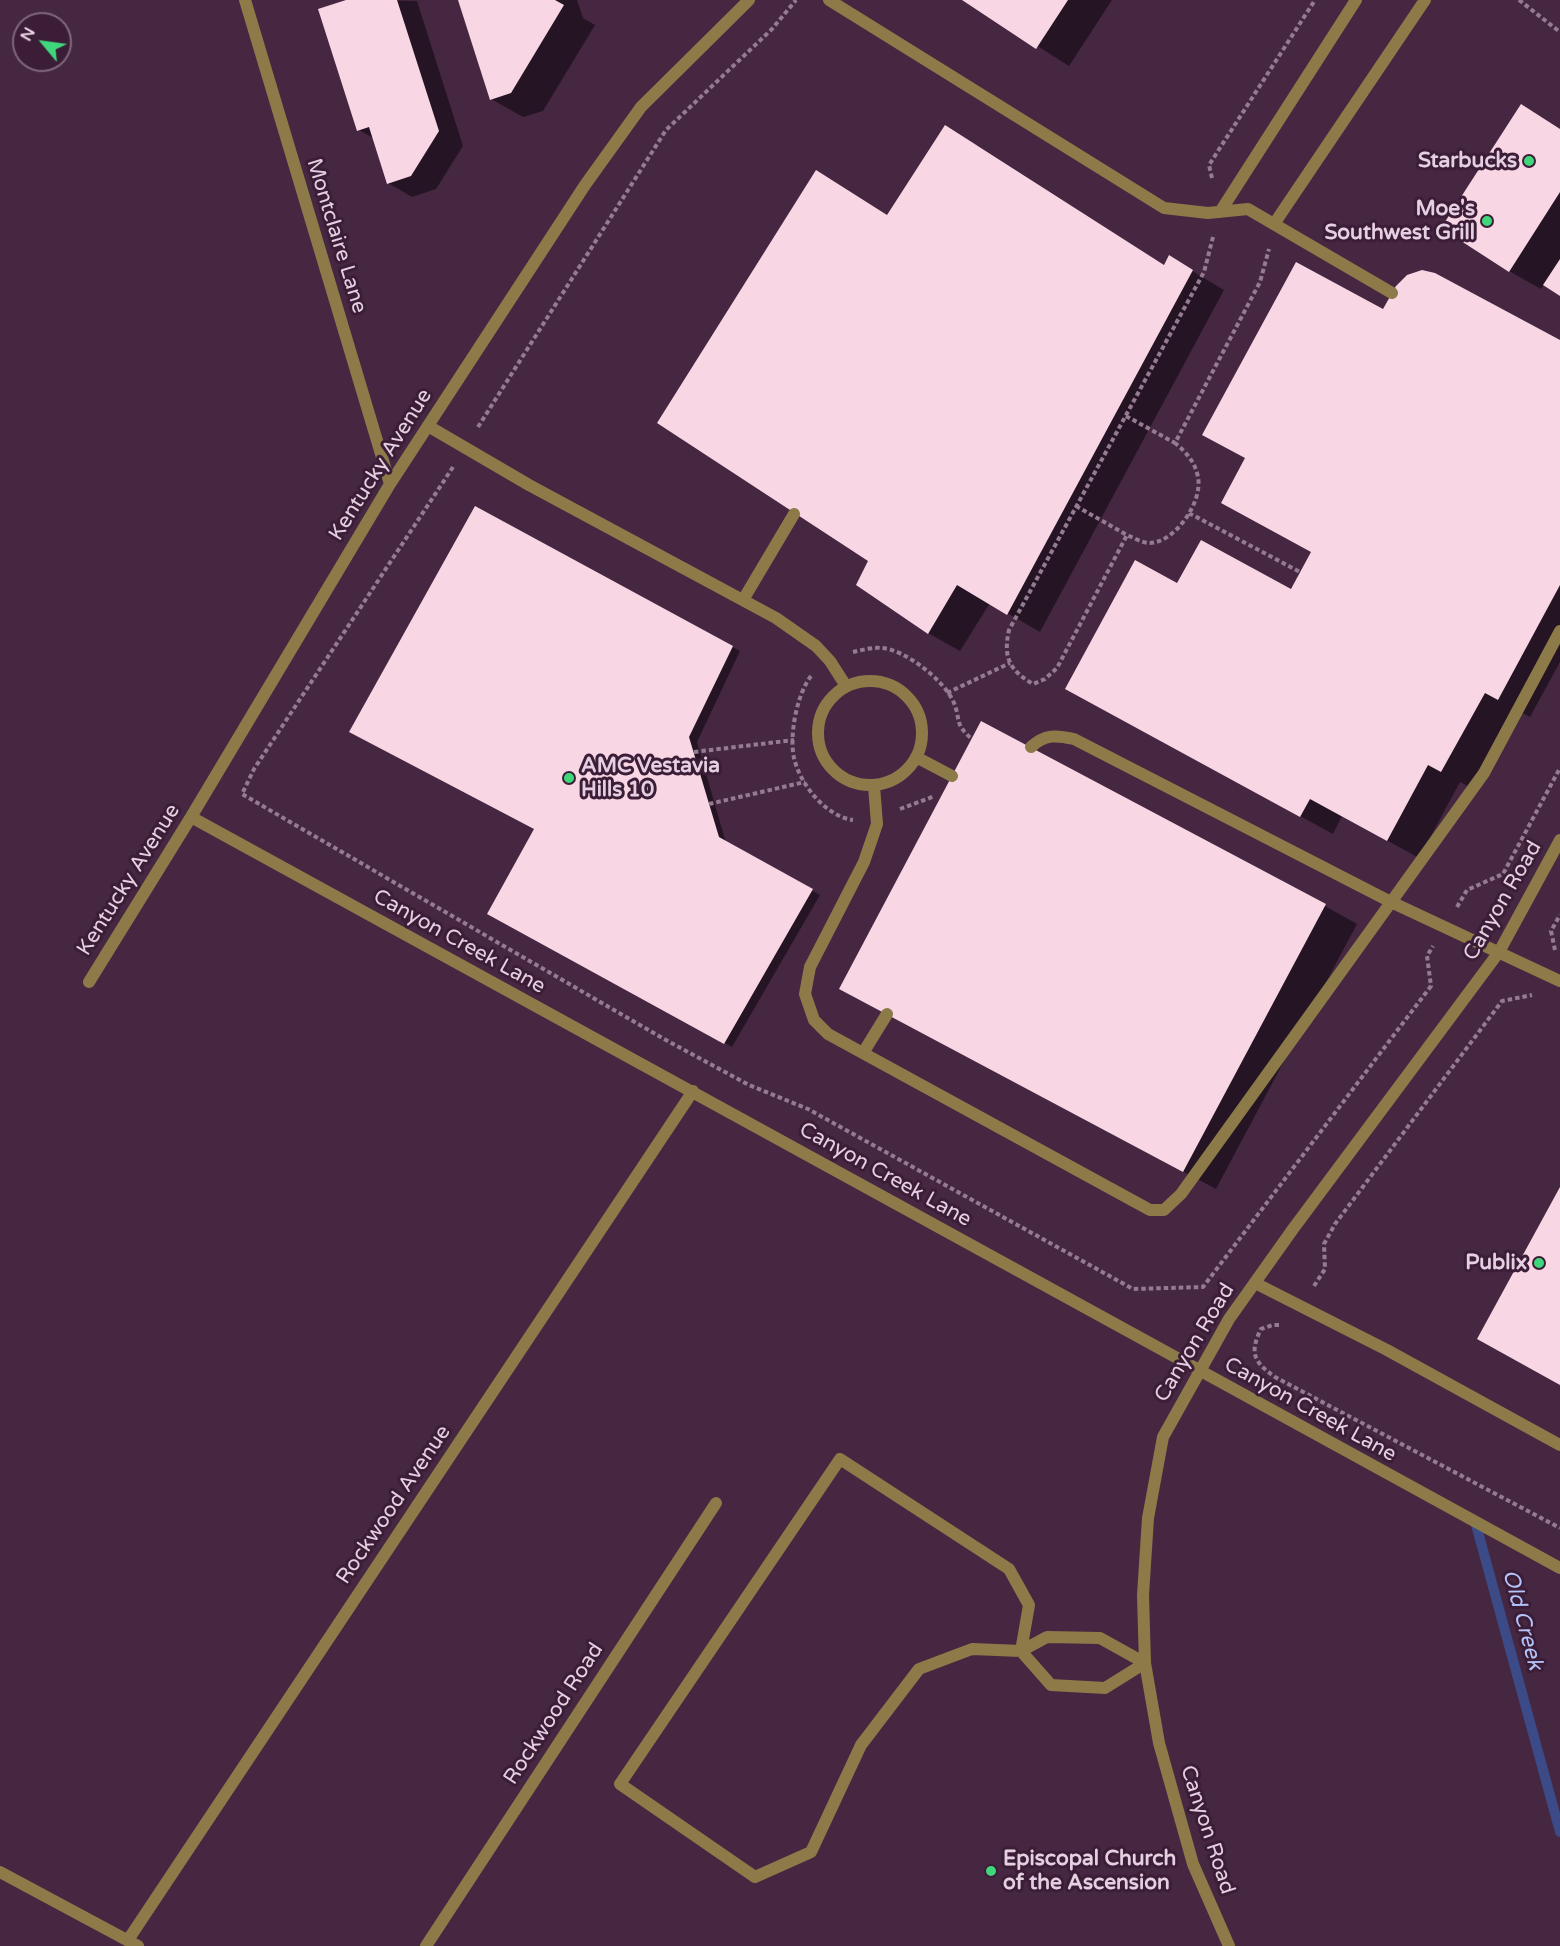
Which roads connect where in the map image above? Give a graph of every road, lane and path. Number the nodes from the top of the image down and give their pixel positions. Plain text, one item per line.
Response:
1 (245, 0) edge
2 (749, 0) edge
3 (796, 0) edge
4 (828, 0) edge
5 (1315, 0) edge
6 (1356, 0) edge
7 (1425, 0) edge
8 (1519, 0) edge
9 (1560, 32) edge
10 (1220, 212) junction
11 (1274, 224) junction
12 (1392, 294) dead end
13 (1126, 415) junction
14 (428, 426) junction
15 (1175, 443) junction
16 (465, 448) junction
17 (390, 484) junction
18 (1076, 506) junction
19 (1189, 513) junction
20 (794, 514) dead end
21 (1127, 535) junction
22 (1300, 572) dead end
23 (743, 600) junction
24 (1560, 631) edge
25 (830, 661) junction
26 (1010, 663) junction
27 (846, 686) junction
28 (947, 693) junction
29 (972, 739) dead end
30 (794, 740) junction
31 (1031, 747) dead end
32 (694, 752) dead end
33 (916, 758) junction
34 (1560, 768) edge
35 (952, 776) dead end
36 (805, 782) junction
37 (874, 786) junction
38 (941, 796) dead end
39 (709, 804) dead end
40 (191, 817) junction
41 (877, 817) junction
42 (1560, 840) edge
43 (1391, 902) junction
44 (1560, 915) edge
45 (1445, 927) junction
46 (1499, 952) junction
47 (1546, 974) junction
48 (1560, 981) edge
49 (89, 982) dead end
50 (886, 1014) dead end
51 (863, 1053) junction
52 (693, 1091) junction
53 (1255, 1282) junction
54 (1301, 1306) junction
55 (1199, 1371) junction
56 (1560, 1445) edge
57 (716, 1503) dead end
58 (1560, 1528) edge
59 (1560, 1568) edge
60 (1021, 1651) junction
61 (1145, 1663) junction
62 (0, 1872) edge
63 (133, 1943) edge
64 (426, 1946) edge
65 (1229, 1946) edge

1 - 17 street, Montclaire Lane
2 - 14 street, Kentucky Avenue
3 - 16 path
4 - 10 street
5 - 10 path
6 - 10 street
7 - 11 street
8 - 9 path
10 - 11 street
10 - 13 path
11 - 12 street
11 - 15 path
13 - 15 path
13 - 18 path
14 - 16 street
14 - 17 street, Kentucky Avenue
15 - 19 path
16 - 23 street
16 - 45 path
17 - 40 street, Kentucky Avenue
18 - 21 path
18 - 26 path
19 - 21 path
19 - 22 path
20 - 23 street
21 - 26 path
23 - 25 street
24 - 43 street
25 - 27 street
25 - 28 path
25 - 30 path
26 - 28 path
27 - 33 street
27 - 37 street
28 - 29 path
30 - 32 path
30 - 36 path
31 - 43 street
33 - 35 street
33 - 37 street
34 - 45 path
36 - 39 path
36 - 41 path
37 - 41 street
38 - 41 path
40 - 49 street, Kentucky Avenue
40 - 52 street, Canyon Creek Lane
41 - 51 street
42 - 46 street, Canyon Road
43 - 45 street
43 - 51 street
44 - 47 path
45 - 46 street
46 - 47 street
46 - 53 street, Canyon Road
47 - 48 street
47 - 54 path
50 - 51 street
52 - 55 street, Canyon Creek Lane
52 - 63 street, Rockwood Avenue
53 - 54 street
53 - 55 street, Canyon Road
54 - 56 street
54 - 58 path
55 - 59 street, Canyon Creek Lane
55 - 61 street, Canyon Road
57 - 64 street, Rockwood Road
60 - 60 street
60 - 61 street
60 - 61 street
61 - 65 street, Canyon Road
62 - 63 street

